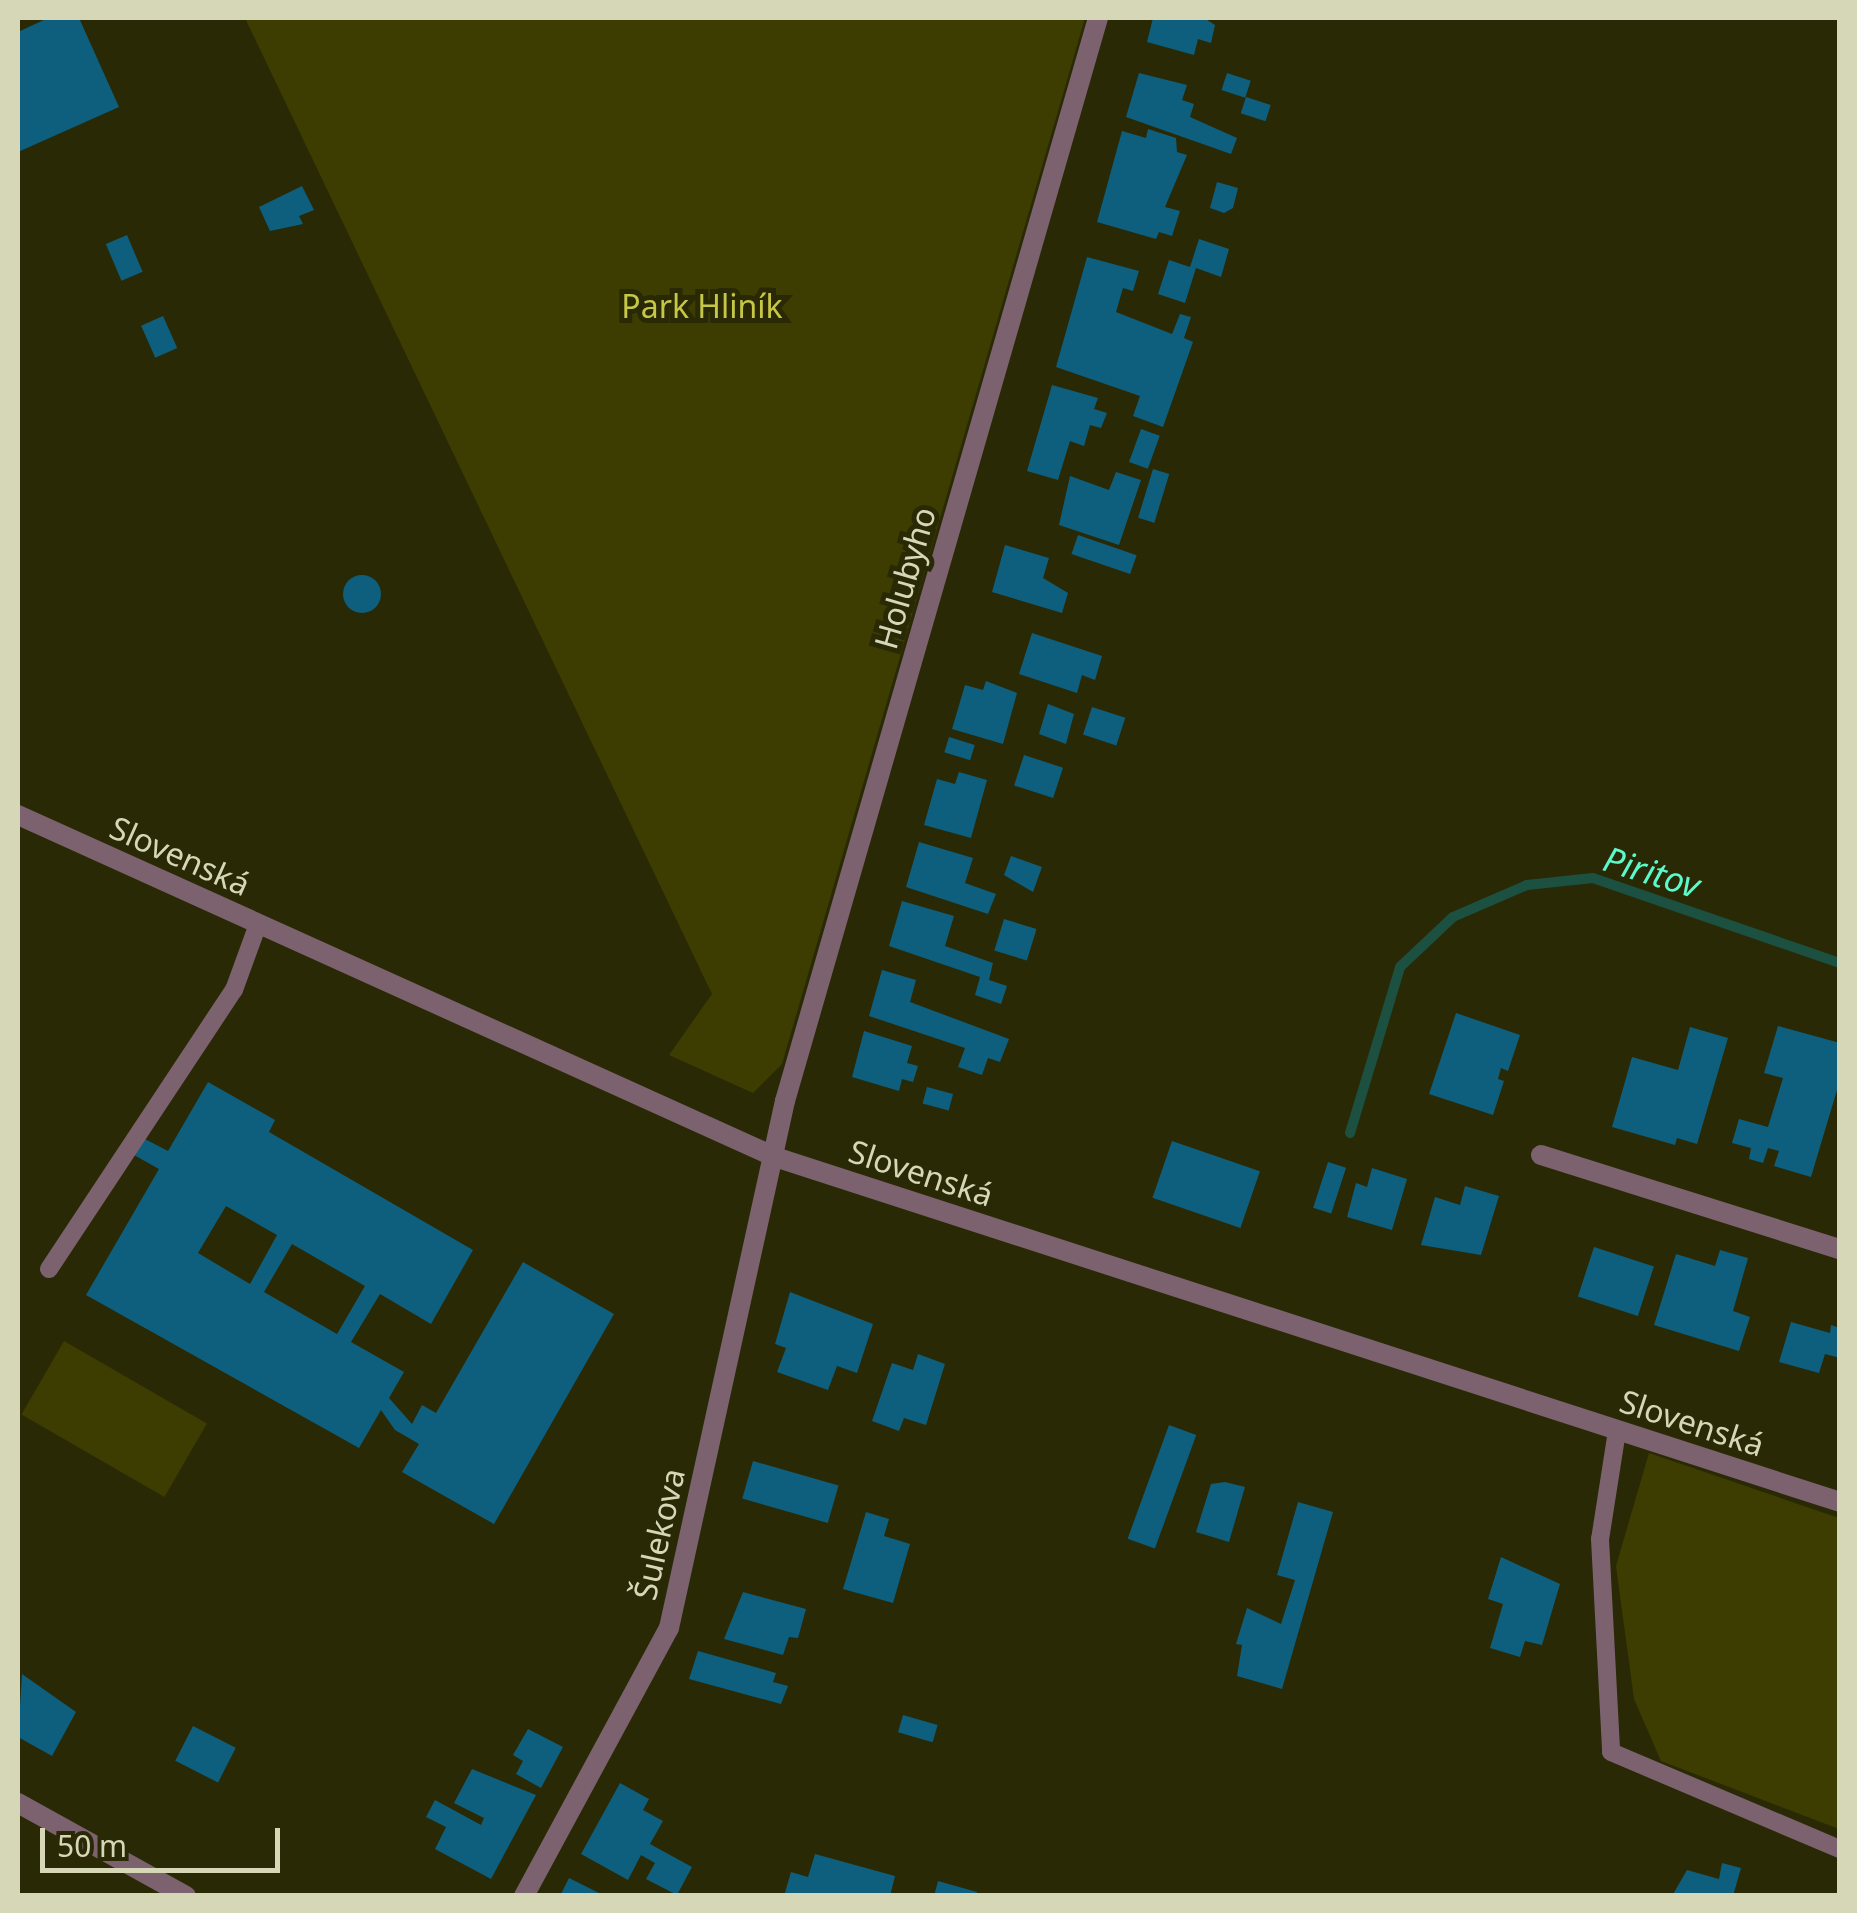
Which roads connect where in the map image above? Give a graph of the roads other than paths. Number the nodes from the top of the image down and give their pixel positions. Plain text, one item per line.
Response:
1 (1098, 18) edge
2 (18, 815) edge
3 (258, 924) junction
4 (1541, 1155) dead end
5 (775, 1157) junction
6 (1840, 1248) edge
7 (48, 1269) dead end
8 (1618, 1431) junction
9 (1840, 1502) edge
10 (18, 1803) edge
11 (1840, 1849) edge
12 (185, 1895) edge
13 (524, 1896) edge

1 - 5 street, Holubyho
2 - 3 street, Slovenská
3 - 5 street, Slovenská
3 - 7 lane
4 - 6 street
5 - 8 street, Slovenská
5 - 13 street, Šulekova
8 - 9 street, Slovenská
8 - 11 lane
10 - 12 street

